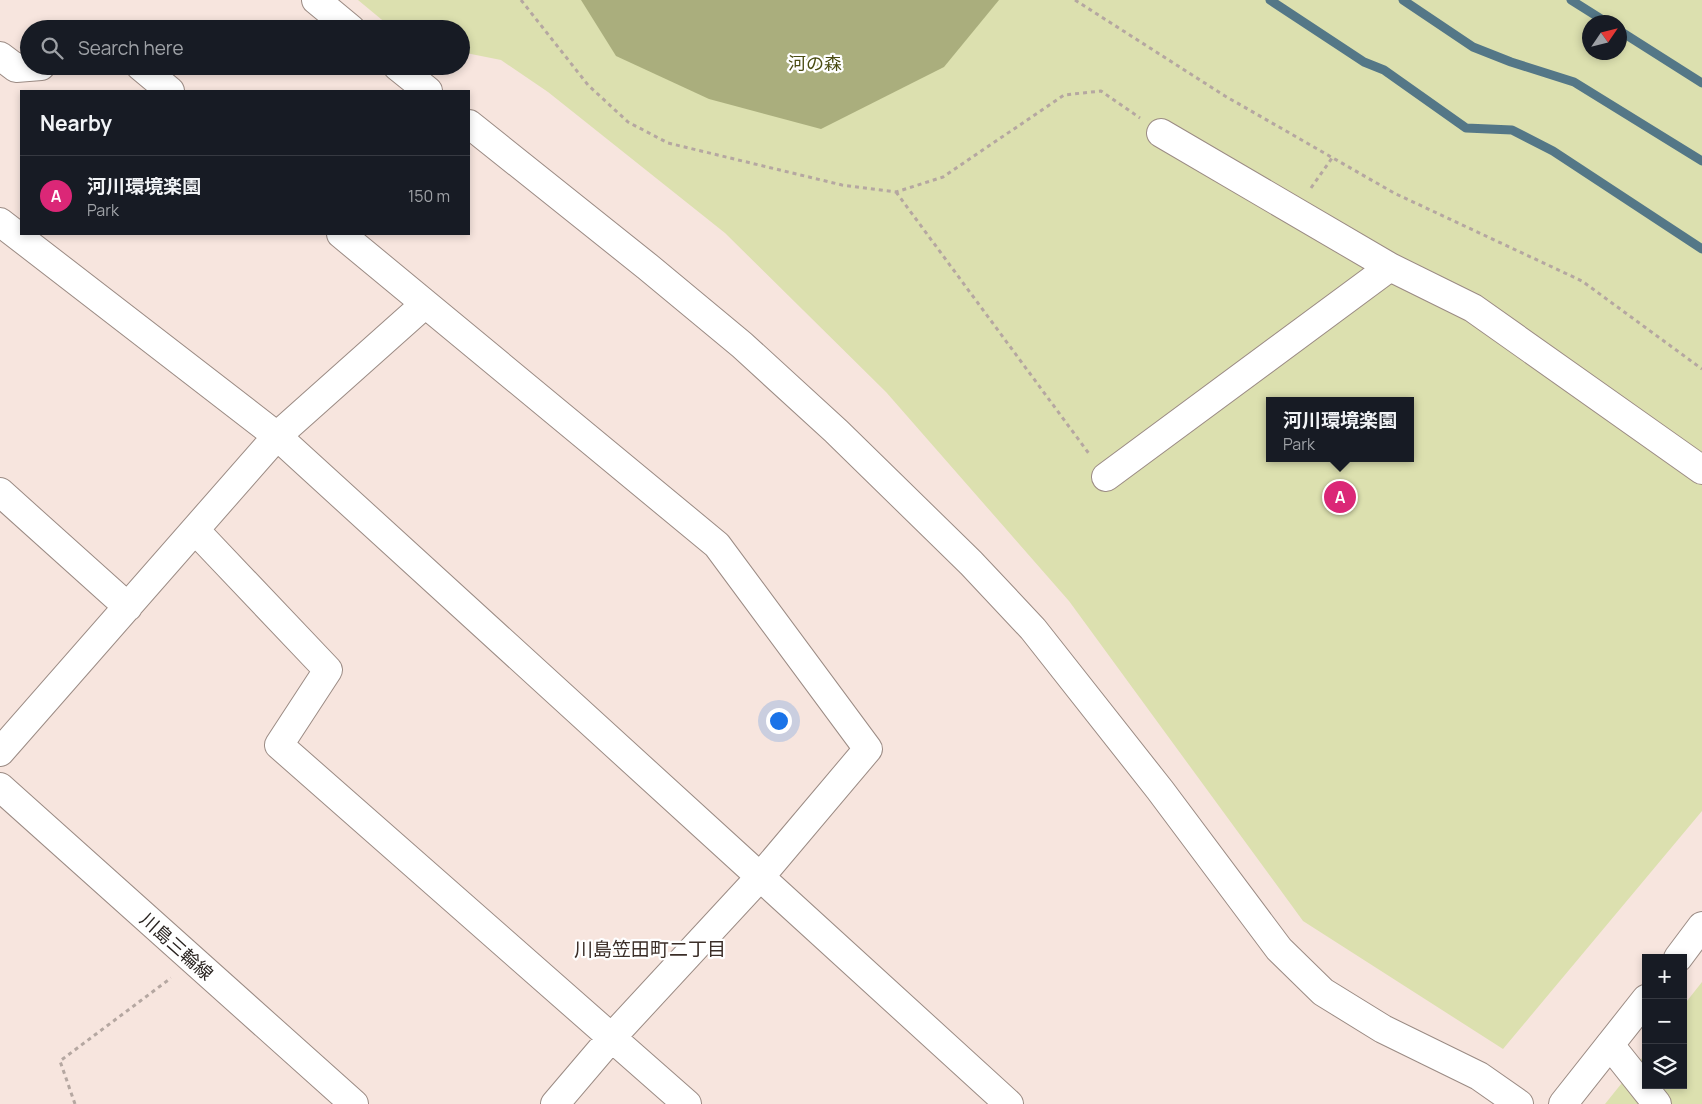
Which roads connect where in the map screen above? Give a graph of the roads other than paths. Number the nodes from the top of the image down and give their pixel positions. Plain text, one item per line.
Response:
1 (316, 0) edge
2 (340, 20) edge
3 (0, 56) edge
4 (20, 68) edge
5 (151, 75) edge
6 (408, 75) edge
7 (169, 90) edge
8 (427, 90) edge
9 (470, 125) edge
10 (1161, 133) road end
11 (0, 222) edge
12 (342, 235) edge
13 (1390, 267) junction
14 (425, 304) junction
15 (277, 436) junction
16 (1702, 470) edge
17 (1106, 477) road end
18 (0, 492) edge
19 (195, 530) junction
20 (128, 607) junction
21 (0, 752) edge
22 (0, 788) edge
23 (760, 877) junction
24 (1702, 926) edge
25 (1681, 954) edge
26 (1642, 1004) edge
27 (612, 1037) junction
28 (1610, 1045) junction
29 (354, 1104) edge
30 (556, 1104) edge
31 (687, 1104) edge
32 (1009, 1104) edge
33 (1519, 1104) edge
34 (1563, 1104) edge
35 (1657, 1104) edge

1 - 2 street
3 - 4 street
5 - 7 street
6 - 8 street
9 - 33 street
10 - 13 street
11 - 15 street
12 - 14 street
13 - 16 street
13 - 17 street
14 - 15 street
14 - 23 street
15 - 19 street
15 - 23 street
18 - 20 street
19 - 20 street
19 - 27 street
20 - 21 street
22 - 29 street, 川島三輪線
23 - 27 street
23 - 32 street
24 - 25 street
26 - 28 street
27 - 30 street
27 - 31 street
28 - 34 street
28 - 35 street

